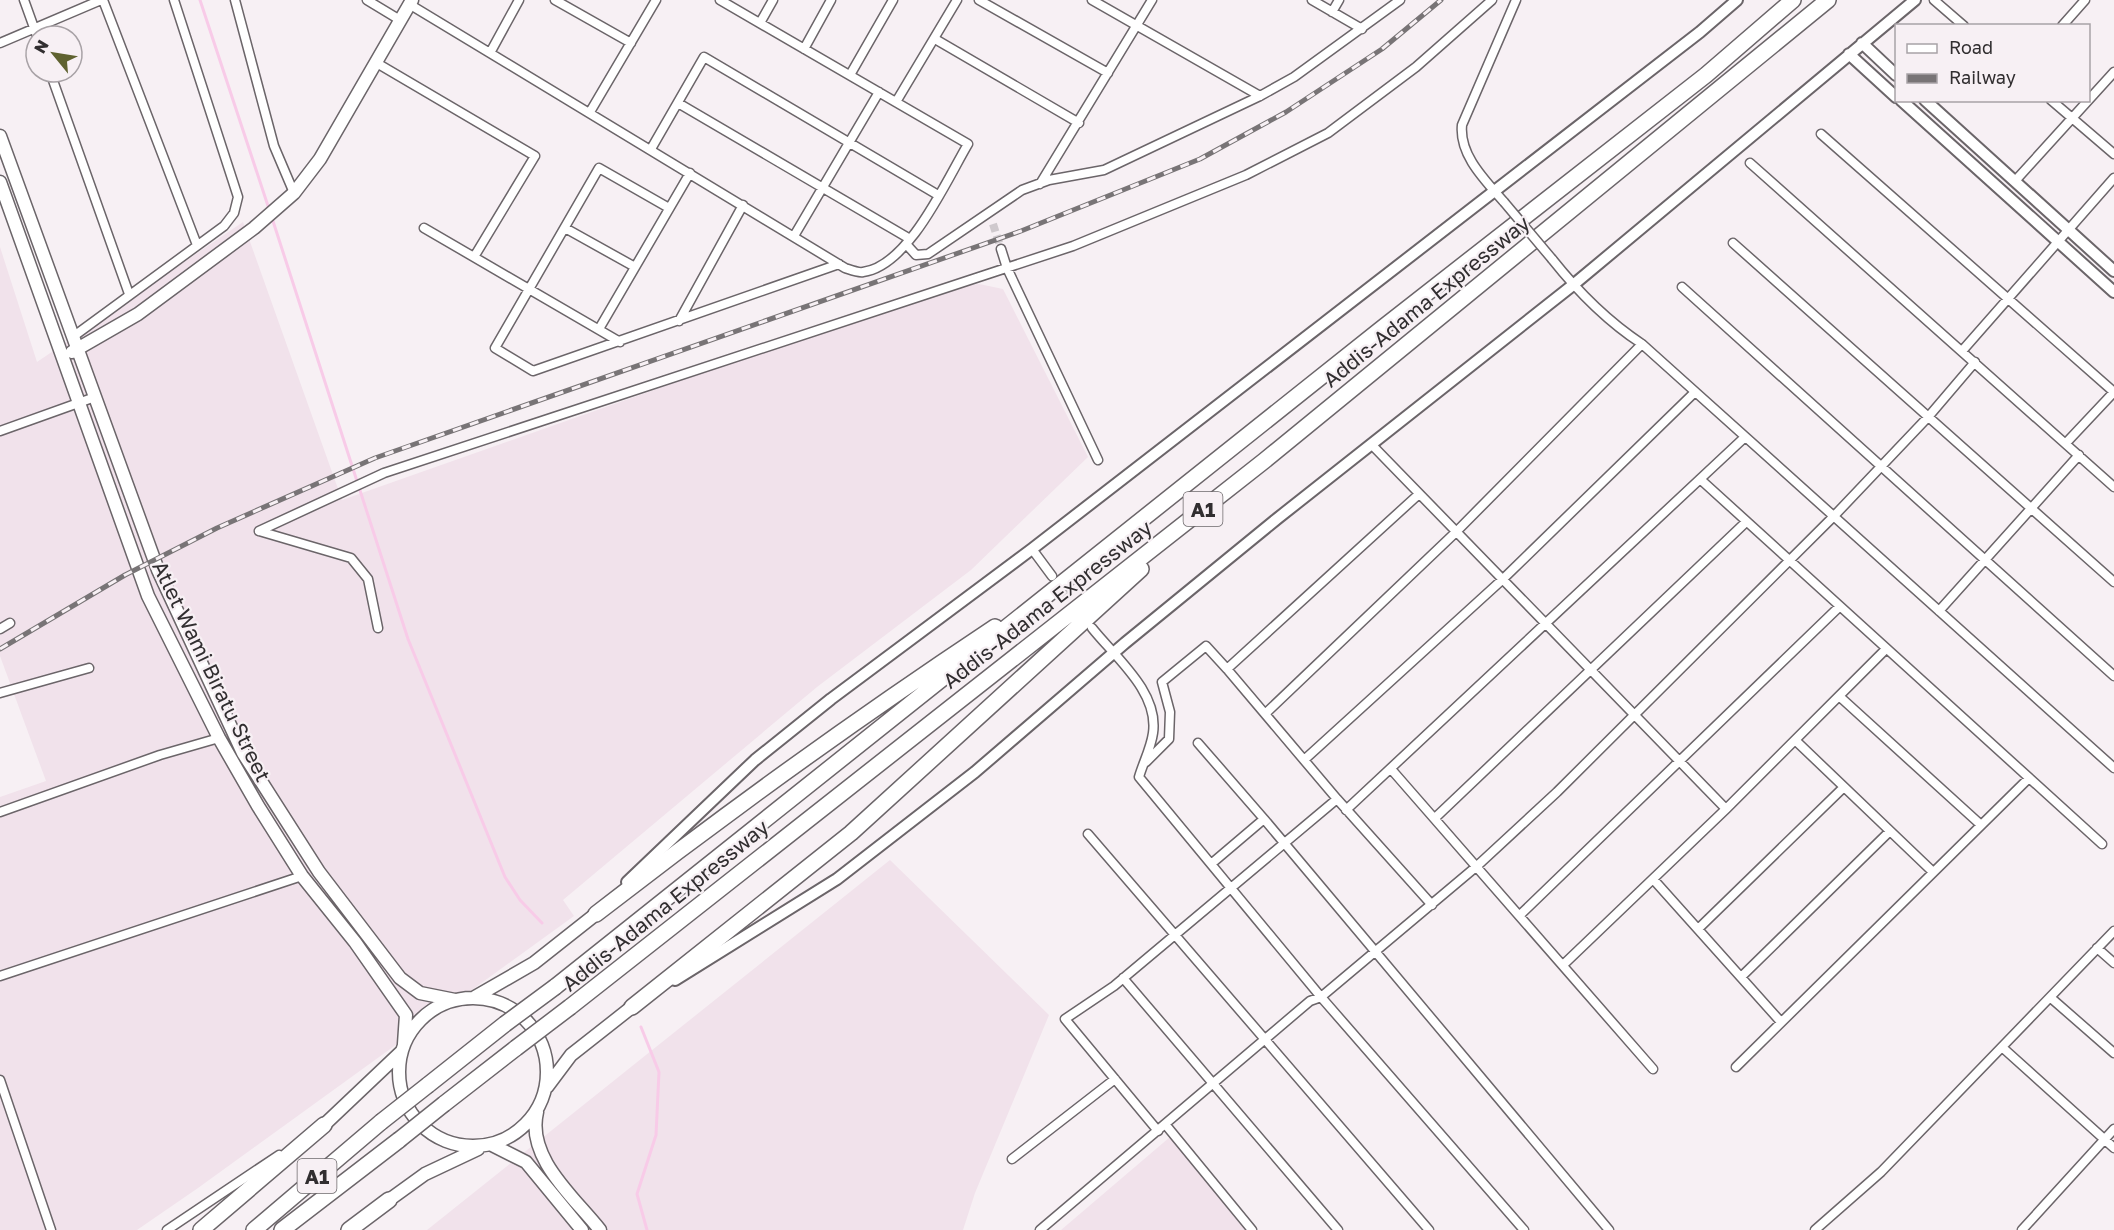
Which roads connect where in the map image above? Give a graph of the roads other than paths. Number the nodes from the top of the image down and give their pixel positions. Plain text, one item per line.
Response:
1 (24, 0) edge
2 (102, 0) edge
3 (174, 0) edge
4 (235, 0) edge
5 (367, 0) edge
6 (519, 0) edge
7 (555, 0) edge
8 (656, 0) edge
9 (720, 0) edge
10 (773, 0) edge
11 (831, 0) edge
12 (893, 0) edge
13 (957, 0) edge
14 (979, 0) edge
15 (1094, 0) edge
16 (1152, 0) edge
17 (1312, 0) edge
18 (1339, 0) edge
19 (1400, 0) edge
20 (1492, 0) edge
21 (1516, 0) edge
22 (1737, 0) edge
23 (1793, 0) edge
24 (1828, 0) edge
25 (1915, 0) edge
26 (1934, 0) edge
27 (2085, 0) edge
28 (410, 2) edge
29 (1332, 12) junction
30 (400, 20) junction
31 (760, 23) junction
32 (33, 24) edge
33 (52, 24) edge
34 (1962, 24) edge
35 (2064, 24) edge
36 (1138, 25) junction
37 (1362, 29) junction
38 (24, 36) edge
39 (934, 39) junction
40 (0, 43) edge
41 (630, 43) junction
42 (1862, 44) junction
43 (804, 49) junction
44 (490, 52) junction
45 (1849, 54) junction
46 (375, 62) junction
47 (2114, 72) edge
48 (1108, 73) junction
49 (1895, 74) edge
50 (850, 75) junction
51 (54, 84) edge
52 (879, 92) junction
53 (1260, 96) junction
54 (1895, 96) edge
55 (2090, 100) edge
56 (896, 102) junction
57 (1903, 102) edge
58 (1927, 102) edge
59 (2053, 102) edge
60 (2088, 102) edge
61 (678, 103) junction
62 (590, 112) junction
63 (2073, 119) junction
64 (1079, 123) junction
65 (1821, 134) dead end
66 (0, 136) edge
67 (851, 142) junction
68 (651, 149) junction
69 (2114, 154) edge
70 (1750, 163) dead end
71 (690, 173) junction
72 (2114, 178) edge
73 (2015, 181) junction
74 (0, 182) edge
75 (1040, 184) junction
76 (822, 189) junction
77 (1495, 191) junction
78 (294, 193) junction
79 (938, 195) junction
80 (743, 205) junction
81 (669, 208) junction
82 (989, 214) junction
83 (993, 224) tunnel mouth
84 (424, 228) dead end
85 (565, 228) junction
86 (2069, 231) junction
87 (794, 236) junction
88 (908, 242) junction
89 (2059, 242) junction
90 (1733, 243) dead end
91 (197, 245) junction
92 (1001, 249) tunnel mouth
93 (474, 257) junction
94 (839, 264) junction
95 (635, 267) junction
96 (1007, 267) junction
97 (2114, 271) edge
98 (1573, 285) junction
99 (1682, 287) dead end
100 (529, 290) junction
101 (2114, 292) edge
102 (129, 294) junction
103 (2009, 298) junction
104 (679, 321) junction
105 (599, 329) junction
106 (74, 336) junction
107 (620, 342) junction
108 (1642, 344) junction
109 (78, 348) junction
110 (1962, 351) junction
111 (62, 357) junction
112 (1975, 362) junction
113 (1695, 392) junction
114 (2114, 392) edge
115 (96, 397) junction
116 (77, 402) junction
117 (1929, 416) junction
118 (0, 431) edge
119 (1745, 437) junction
120 (1371, 444) junction
121 (2066, 444) junction
122 (2079, 455) junction
123 (1098, 460) dead end
124 (1880, 467) junction
125 (1700, 479) junction
126 (2114, 487) edge
127 (1419, 494) junction
128 (1210, 503) junction
129 (2031, 508) junction
130 (1834, 516) junction
131 (1746, 522) junction
132 (1456, 532) junction
133 (1032, 549) junction
134 (1789, 561) junction
135 (1985, 561) junction
136 (1077, 572) junction
137 (1052, 576) tunnel mouth
138 (1503, 579) junction
139 (2114, 582) edge
140 (1839, 607) junction
141 (1939, 611) junction
142 (9, 623) dead end
143 (1546, 624) junction
144 (378, 628) dead end
145 (1092, 628) dead end
146 (0, 629) edge
147 (1886, 649) junction
148 (1112, 654) junction
149 (89, 668) dead end
150 (1227, 669) junction
151 (1592, 671) junction
152 (2114, 676) edge
153 (0, 693) edge
154 (1839, 696) junction
155 (1266, 713) junction
156 (1634, 715) junction
157 (219, 738) junction
158 (1795, 740) junction
159 (1198, 743) dead end
160 (1304, 760) junction
161 (1680, 762) junction
162 (1142, 765) junction
163 (2114, 768) edge
164 (1391, 769) junction
165 (2029, 778) junction
166 (1844, 787) junction
167 (1337, 799) junction
168 (1726, 809) junction
169 (1346, 810) junction
170 (0, 812) edge
171 (1435, 818) junction
172 (1264, 819) junction
173 (288, 823) junction
174 (1981, 825) junction
175 (273, 830) junction
176 (1890, 831) junction
177 (1088, 834) dead end
178 (1285, 843) junction
179 (2102, 844) dead end
180 (1211, 864) junction
181 (1477, 866) junction
182 (1933, 872) junction
183 (302, 876) junction
184 (1653, 879) junction
185 (1231, 888) junction
186 (1432, 905) junction
187 (596, 914) junction
188 (1520, 915) junction
189 (1698, 929) junction
190 (2114, 931) edge
191 (1174, 936) junction
192 (360, 938) junction
193 (2097, 948) junction
194 (1377, 951) junction
195 (2114, 963) edge
196 (1563, 965) junction
197 (0, 976) edge
198 (1741, 977) junction
199 (1124, 978) junction
200 (475, 997) junction
201 (1322, 997) junction
202 (2051, 998) junction
203 (455, 1000) junction
204 (632, 1007) junction
205 (1781, 1022) junction
206 (1264, 1041) junction
207 (403, 1048) junction
208 (2003, 1048) junction
209 (2114, 1053) edge
210 (1736, 1067) dead end
211 (1653, 1069) dead end
212 (1115, 1079) junction
213 (0, 1080) edge
214 (1212, 1085) junction
215 (545, 1091) junction
216 (538, 1109) junction
217 (1165, 1124) junction
218 (324, 1125) junction
219 (2114, 1129) edge
220 (1158, 1131) junction
221 (2105, 1139) junction
222 (488, 1145) junction
223 (2114, 1148) edge
224 (1012, 1159) dead end
225 (389, 1200) junction
226 (51, 1230) edge
227 (167, 1230) edge
228 (201, 1230) edge
229 (254, 1230) edge
230 (282, 1230) edge
231 (349, 1230) edge
232 (357, 1230) edge
233 (582, 1230) edge
234 (600, 1230) edge
235 (1040, 1230) edge
236 (1252, 1230) edge
237 (1338, 1230) edge
238 (1429, 1230) edge
239 (1524, 1230) edge
240 (1609, 1230) edge
241 (1815, 1230) edge
242 (2022, 1230) edge

1 - 32 street
2 - 33 street
2 - 91 street
3 - 91 street
4 - 78 street
5 - 30 street
6 - 44 street
7 - 41 street
8 - 41 street
9 - 31 street
10 - 31 street
11 - 43 street
12 - 50 street
13 - 39 street
14 - 48 street
15 - 36 street
16 - 36 street
17 - 29 street
18 - 29 street
19 - 37 street
20 - 96 street
21 - 77 street
22 - 77 street
23 - 136 highway, Addis-Adama Expressway / A1
24 - 128 highway, Addis-Adama Expressway / A1
25 - 42 street
26 - 34 street
27 - 35 street
28 - 30 main road
28 - 44 street
29 - 37 street
30 - 46 main road
31 - 43 street
36 - 48 street
36 - 53 street
37 - 53 street
38 - 40 street
39 - 56 street
39 - 64 street
41 - 62 street
42 - 45 street
42 - 49 street
43 - 50 street
44 - 62 street
45 - 54 street
45 - 98 street
46 - 78 main road
46 - 93 street
47 - 55 street
48 - 64 street
50 - 52 street
51 - 102 street
52 - 56 street
52 - 67 street
53 - 75 street
56 - 79 street
57 - 89 street
58 - 73 street
59 - 63 street
60 - 63 street
61 - 67 street
61 - 68 street
61 - 76 street
62 - 68 street
63 - 69 street
63 - 73 street
64 - 75 street
65 - 103 street
66 - 106 main road
67 - 76 street
67 - 79 street
68 - 71 street
70 - 110 street
71 - 80 street
71 - 81 street
72 - 86 street
73 - 86 street
74 - 111 main road, Atlet Wami Biratu Street
75 - 82 street
76 - 87 street
76 - 88 street
77 - 98 street, bridge
77 - 133 street
78 - 109 main road
79 - 88 street
80 - 87 street
80 - 104 street
81 - 85 street
81 - 95 street
82 - 83 street
82 - 88 street
84 - 93 street
85 - 95 street
85 - 100 street
86 - 89 street
86 - 97 street
87 - 94 street
88 - 94 street
89 - 101 street
89 - 103 street
90 - 117 street
91 - 102 street
92 - 96 street
93 - 100 street
94 - 104 street
95 - 105 street
96 - 123 street
96 - 144 street
98 - 108 street
98 - 120 street
99 - 124 street
100 - 105 street
100 - 107 street
102 - 106 street
103 - 110 street
103 - 114 street
104 - 107 street
105 - 107 street
106 - 109 main road
108 - 113 street
108 - 132 street
109 - 111 main road
109 - 115 main road
110 - 112 street
111 - 116 main road, Atlet Wami Biratu Street
112 - 117 street
112 - 121 street
113 - 119 street
113 - 138 street
114 - 121 street
115 - 116 street
115 - 173 main road
116 - 118 street
116 - 157 main road, Atlet Wami Biratu Street
117 - 124 street
117 - 129 street
119 - 125 street
119 - 130 street
120 - 127 street
120 - 148 street
121 - 122 street
122 - 126 street
122 - 129 street
124 - 130 street
124 - 135 street
125 - 131 street
125 - 143 street
127 - 132 street
127 - 150 street
128 - 204 highway
128 - 230 highway, Addis-Adama Expressway / A1, bridge
129 - 135 street
129 - 139 street
130 - 134 street
130 - 141 street
131 - 134 street
131 - 151 street
132 - 138 street
132 - 155 street
133 - 137 street
133 - 187 street
134 - 140 street
134 - 156 street
135 - 141 street
135 - 152 street
136 - 187 highway
136 - 229 highway, Addis-Adama Expressway / A1, bridge
138 - 143 street
138 - 160 street
140 - 147 street
140 - 161 street
141 - 163 street
142 - 146 street
143 - 151 street
143 - 164 street
145 - 148 street
147 - 154 street
147 - 165 street
148 - 162 street
148 - 204 street
149 - 153 street
150 - 155 street
150 - 162 street
151 - 156 street
151 - 171 street
154 - 158 street
154 - 174 street
155 - 160 street
156 - 161 street
156 - 181 street
157 - 170 street
157 - 175 main road, Atlet Wami Biratu Street
158 - 166 street
158 - 168 street
159 - 172 street
160 - 167 street
161 - 168 street
161 - 188 street
162 - 180 street
164 - 169 street
164 - 171 street
165 - 174 street
165 - 179 street
166 - 176 street
166 - 189 street
167 - 169 street
167 - 178 street
168 - 184 street
169 - 186 street
171 - 181 street
172 - 178 street
172 - 180 street
173 - 175 main road
173 - 192 main road
174 - 182 street
175 - 183 main road, Atlet Wami Biratu Street
176 - 182 street
176 - 198 street
177 - 191 street
178 - 185 street
178 - 194 street
180 - 185 street
181 - 186 street
181 - 188 street
182 - 205 street
183 - 192 main road, Atlet Wami Biratu Street
183 - 197 street
184 - 189 street
184 - 196 street
185 - 191 street
185 - 201 street
186 - 194 street
187 - 200 main road
188 - 196 street
189 - 198 street
190 - 193 street
191 - 199 street
191 - 206 street
192 - 203 main road
192 - 207 main road, Atlet Wami Biratu Street
193 - 195 street
193 - 202 street
194 - 201 street
194 - 240 street
196 - 211 street
198 - 205 street
199 - 212 street
199 - 214 street
200 - 203 main road
200 - 215 main road
201 - 206 street
201 - 239 street
202 - 208 street
202 - 209 street
203 - 207 main road
204 - 215 main road
205 - 210 street
206 - 214 street
206 - 238 street
207 - 218 main road
207 - 222 main road
208 - 221 street
208 - 241 street
212 - 220 street
212 - 224 street
213 - 226 street
214 - 217 street
214 - 237 street
215 - 216 main road
216 - 222 main road
216 - 234 main road
217 - 220 street
217 - 236 street
218 - 227 street
218 - 228 highway
219 - 221 street
220 - 235 street
221 - 223 street
221 - 242 street
222 - 225 main road
222 - 233 main road
225 - 231 highway
225 - 232 street

